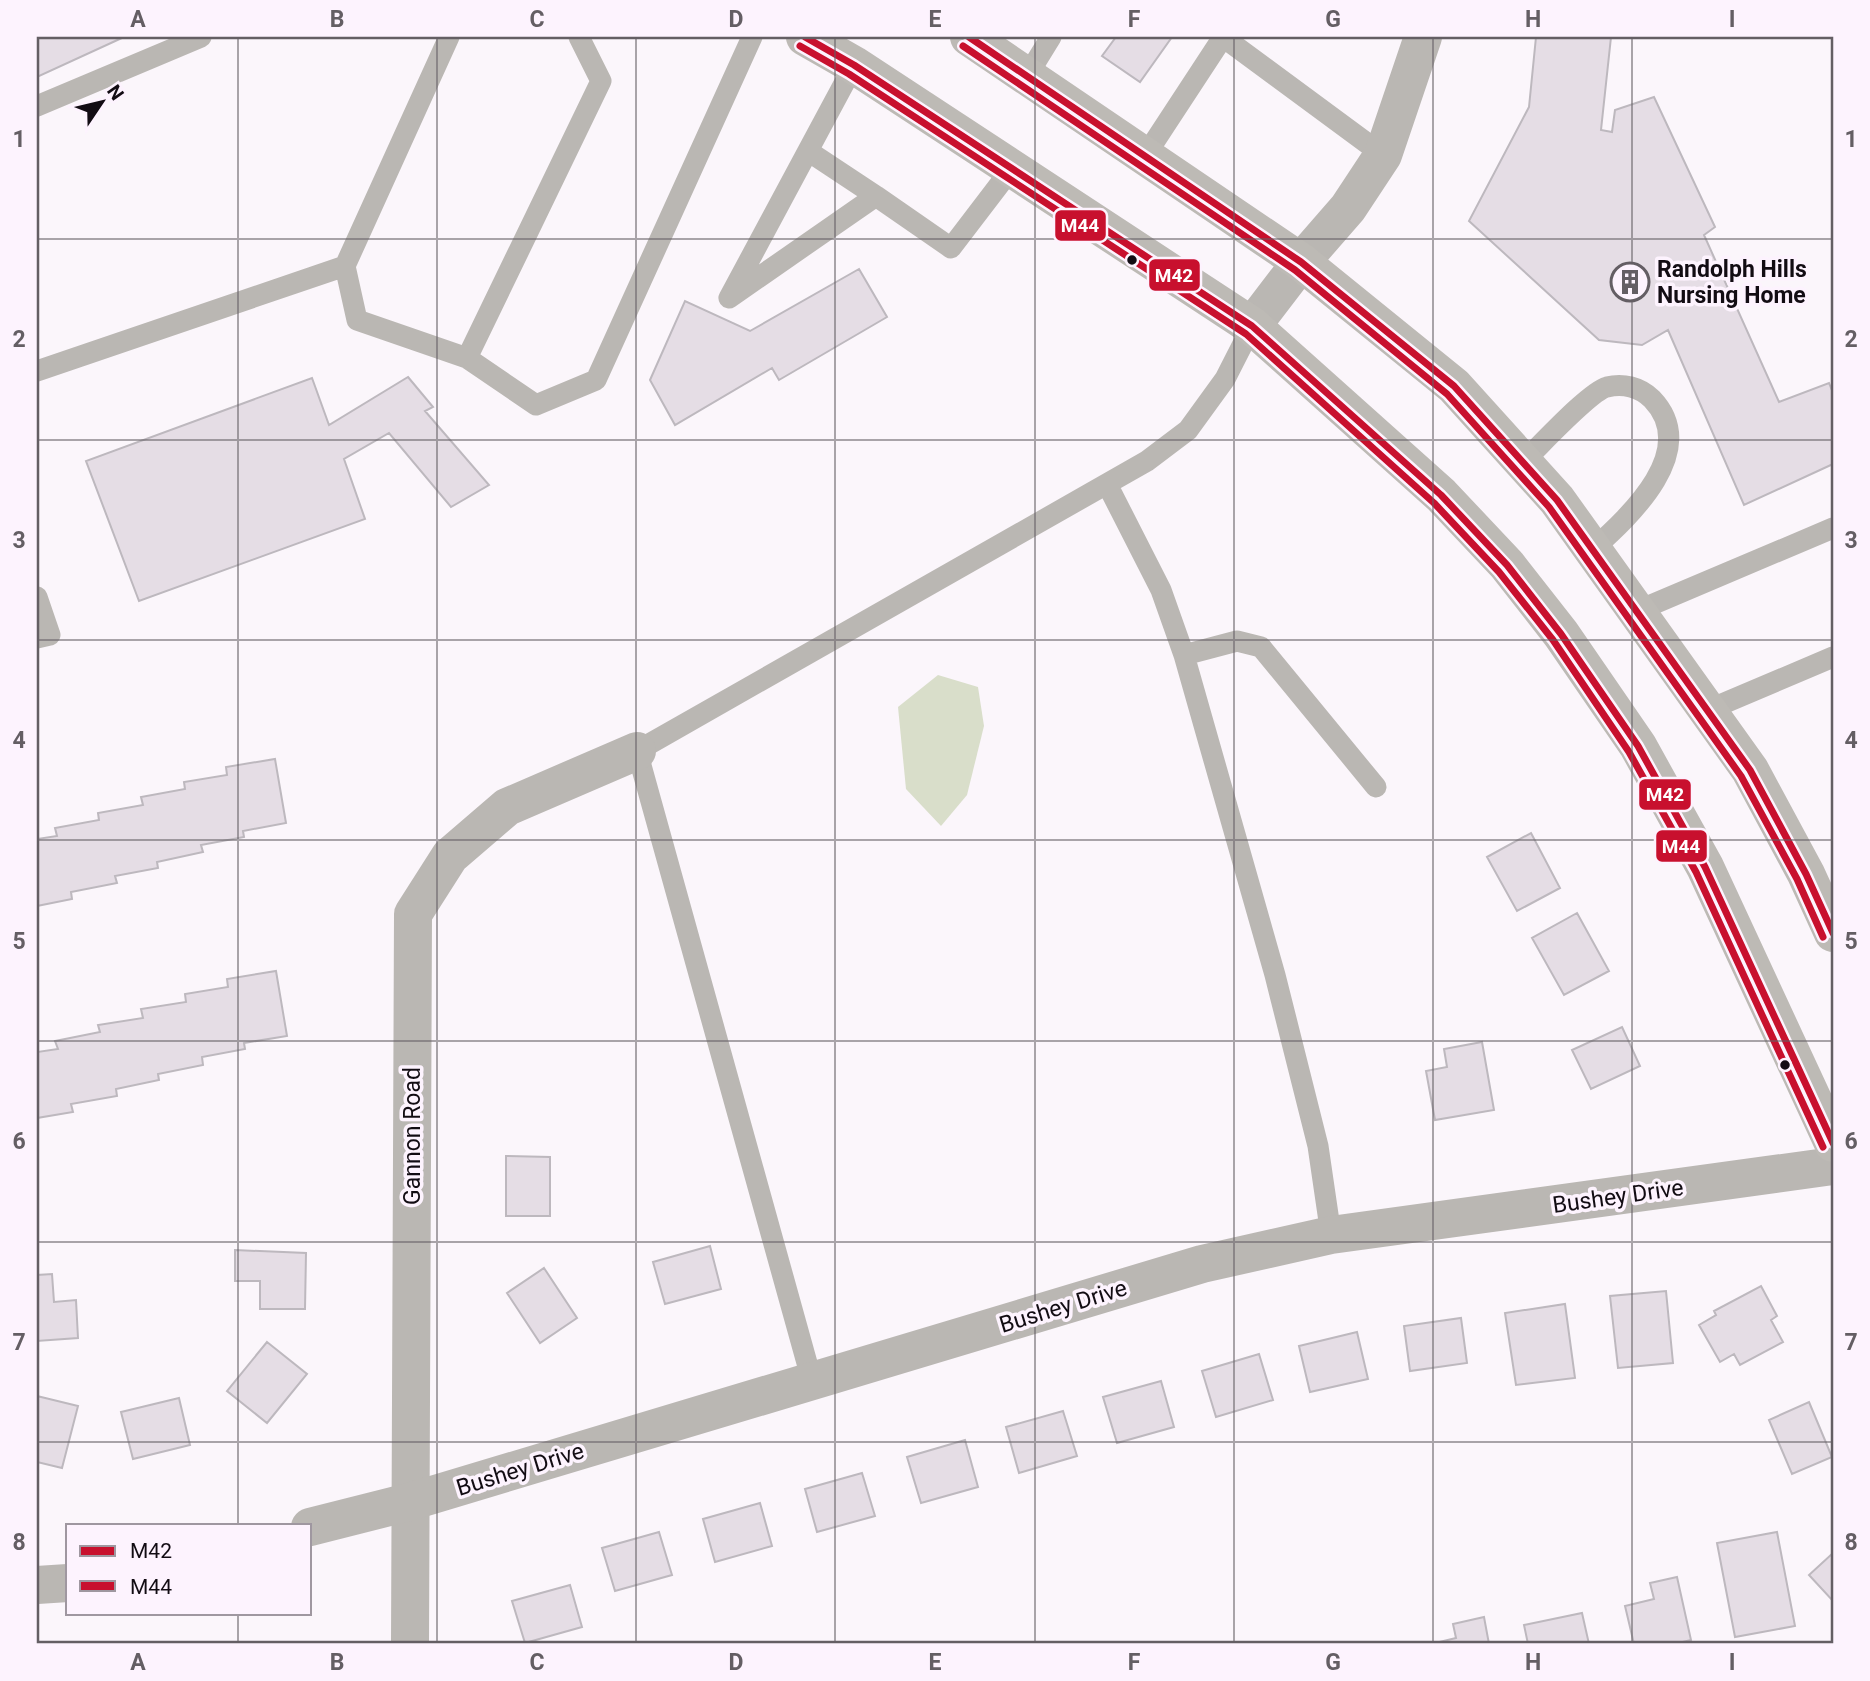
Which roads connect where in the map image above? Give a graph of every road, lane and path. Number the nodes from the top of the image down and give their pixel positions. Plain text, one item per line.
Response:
1 (201, 37) edge
2 (449, 37) edge
3 (579, 37) edge
4 (752, 37) edge
5 (805, 37) edge
6 (969, 37) edge
7 (1051, 37) edge
8 (1223, 37) edge
9 (1423, 37) edge
10 (854, 65) junction
11 (1027, 76) junction
12 (37, 106) edge
13 (808, 151) junction
14 (1383, 155) junction
15 (1145, 156) junction
16 (1012, 168) junction
17 (876, 196) junction
18 (1301, 262) junction
19 (345, 266) junction
20 (1252, 326) junction
21 (467, 358) junction
22 (37, 371) edge
23 (1523, 462) junction
24 (1107, 484) junction
25 (1833, 528) edge
26 (1593, 549) junction
27 (37, 597) edge
28 (1637, 611) junction
29 (37, 638) edge
30 (1184, 655) junction
31 (1833, 657) edge
32 (1708, 710) junction
33 (637, 751) junction
34 (1376, 787) dead end
35 (1833, 933) edge
36 (1833, 1143) edge
37 (1833, 1166) edge
38 (1331, 1235) junction
39 (813, 1381) junction
40 (409, 1502) junction
41 (312, 1526) edge
42 (66, 1583) edge
43 (37, 1585) edge
44 (410, 1644) edge

1 - 12 lane
2 - 19 lane
3 - 21 lane
4 - 21 lane
5 - 10 main road
6 - 11 main road
7 - 11 lane
8 - 14 lane
8 - 15 lane
9 - 14 street
10 - 13 lane
10 - 16 main road
11 - 15 main road
13 - 17 lane
13 - 17 lane
14 - 18 street
15 - 18 main road
16 - 17 lane
16 - 20 main road
18 - 20 street
18 - 23 main road
19 - 21 lane
19 - 22 lane
20 - 24 lane
20 - 36 main road
23 - 26 main road
23 - 26 lane
24 - 30 lane
24 - 33 lane
25 - 28 lane
26 - 28 main road
27 - 29 lane
28 - 32 main road
30 - 34 lane
30 - 38 lane
31 - 32 lane
32 - 35 main road
33 - 39 lane
33 - 40 street, Gannon Road
37 - 38 street, Bushey Drive
38 - 39 street, Bushey Drive
39 - 40 street, Bushey Drive
40 - 41 street, Bushey Drive
40 - 44 street, Gannon Road
42 - 43 street

